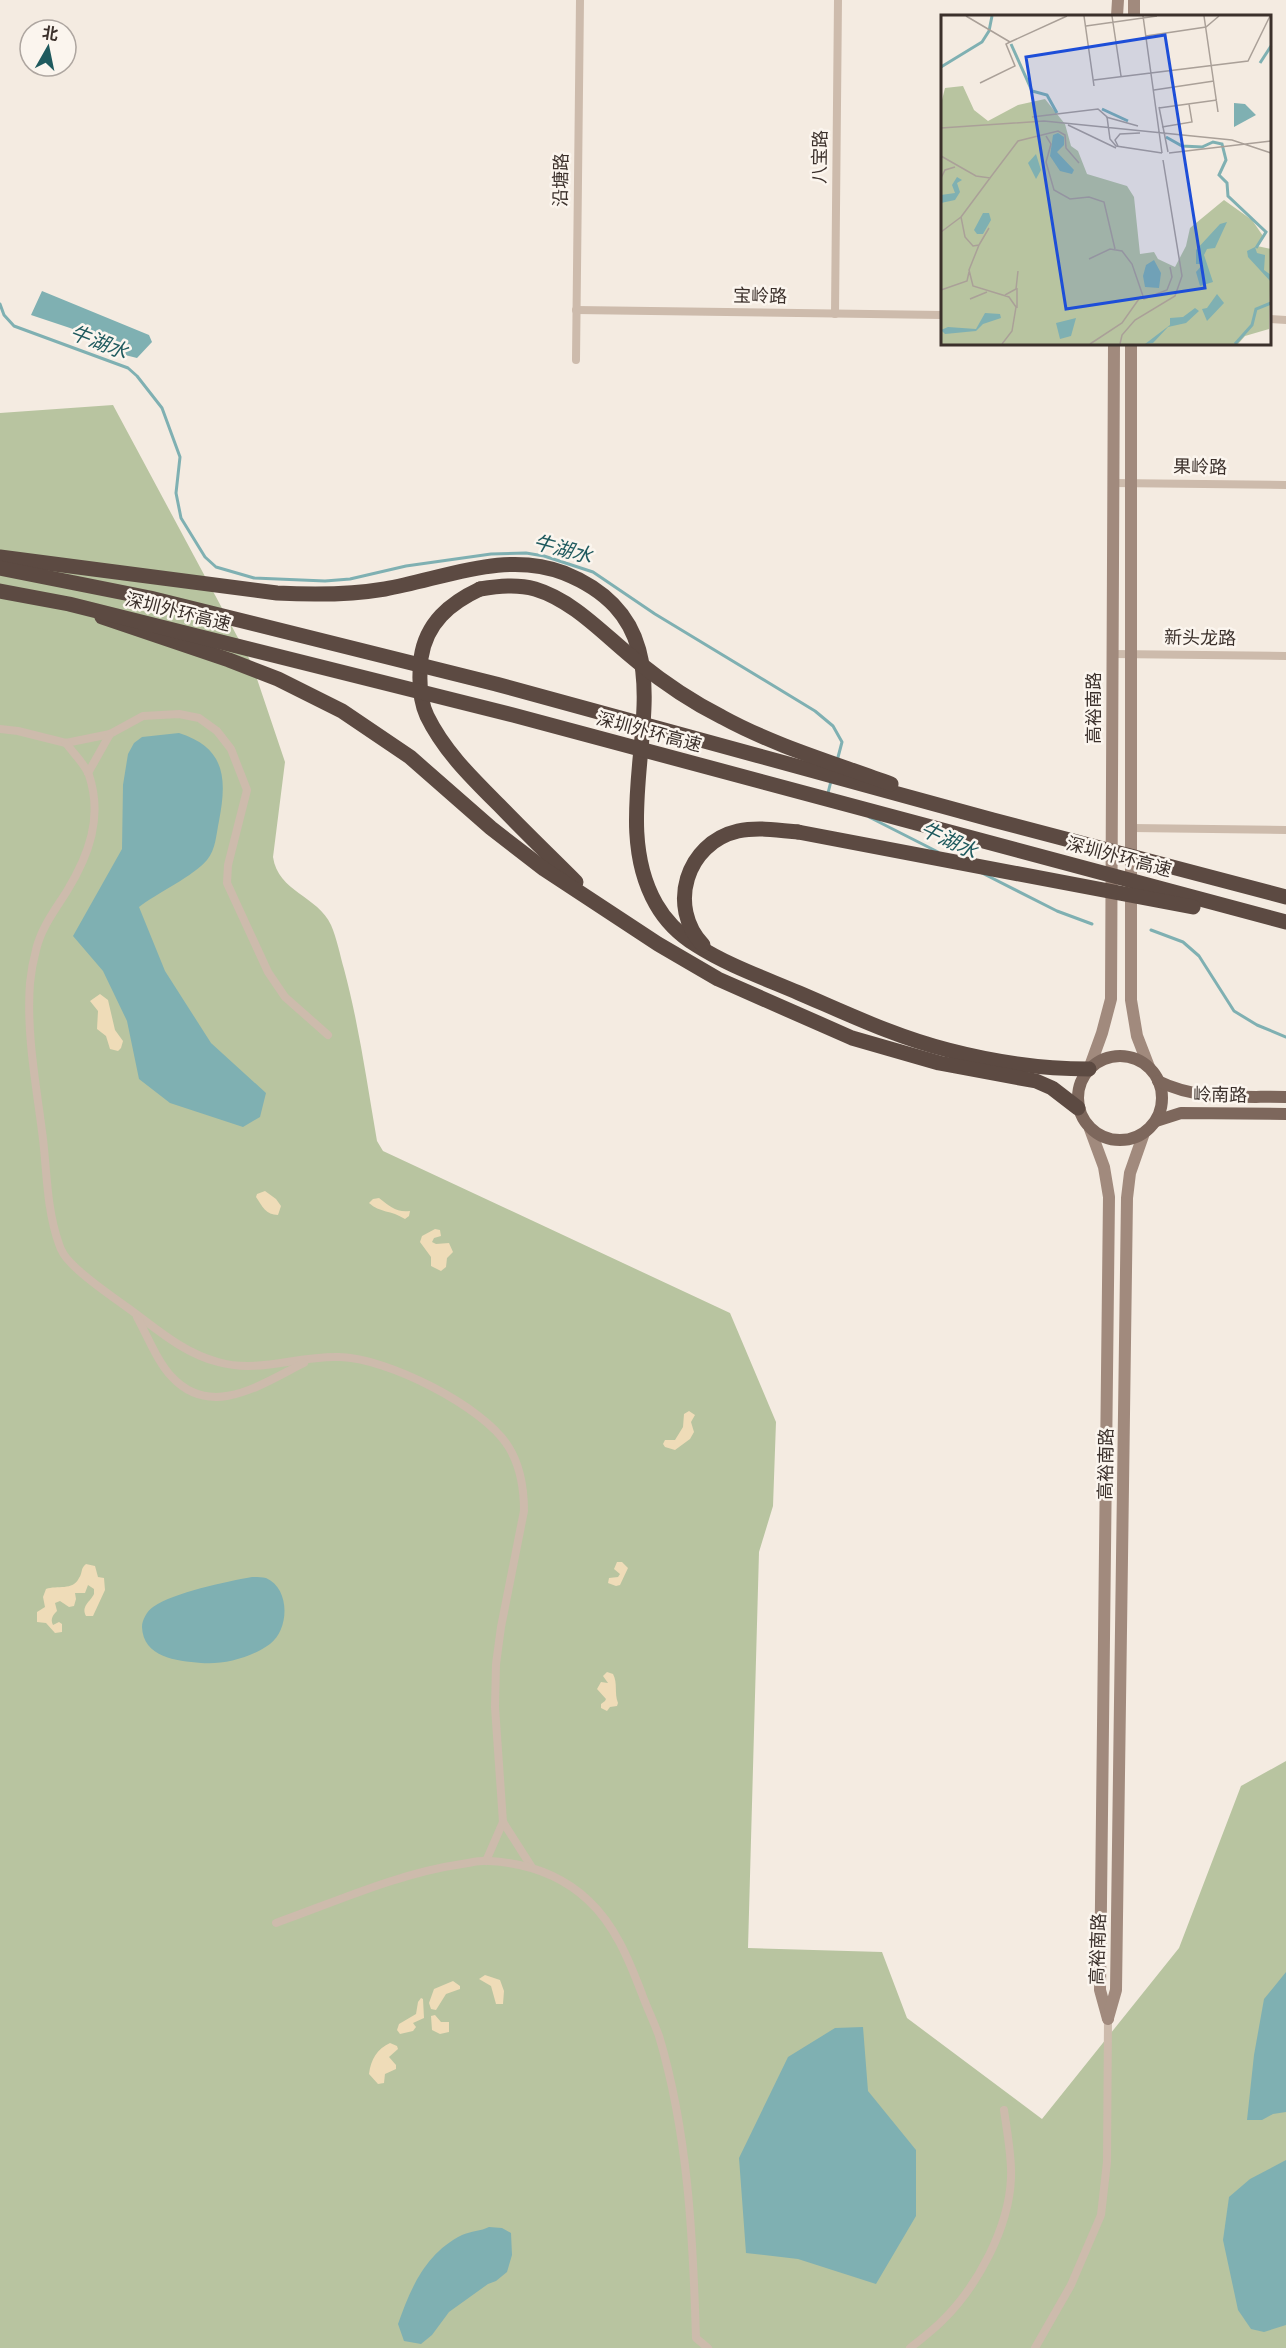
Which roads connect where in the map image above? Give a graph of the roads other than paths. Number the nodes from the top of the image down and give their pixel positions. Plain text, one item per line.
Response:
1 (580, 0) edge
2 (838, 0) edge
3 (1118, 0) edge
4 (1117, 15) edge
5 (576, 310) junction
6 (835, 314) junction
7 (941, 315) edge
8 (1114, 345) edge
9 (1131, 345) edge
10 (576, 360) dead end
11 (1113, 483) junction
12 (1132, 483) junction
13 (1286, 485) edge
14 (0, 557) edge
15 (0, 568) edge
16 (0, 591) edge
17 (69, 604) junction
18 (1113, 654) junction
19 (1132, 654) junction
20 (1286, 656) edge
21 (0, 729) edge
22 (110, 734) junction
23 (66, 743) junction
24 (88, 773) junction
25 (993, 820) junction
26 (1132, 828) junction
27 (1286, 830) edge
28 (1286, 897) edge
29 (598, 903) junction
30 (1286, 923) edge
31 (712, 953) junction
32 (327, 1035) dead end
33 (1149, 1068) junction
34 (1089, 1069) junction
35 (1158, 1081) junction
36 (1286, 1097) edge
37 (1078, 1108) junction
38 (1286, 1114) edge
39 (1156, 1121) junction
40 (1090, 1129) junction
41 (1144, 1133) junction
42 (134, 1312) junction
43 (315, 1357) junction
44 (503, 1822) junction
45 (486, 1861) junction
46 (531, 1866) junction
47 (276, 1923) dead end
48 (1108, 2019) junction
49 (1004, 2110) dead end
50 (696, 2338) junction
51 (693, 2348) edge
52 (708, 2348) edge
53 (910, 2348) edge
54 (1035, 2348) edge

1 - 5 street, 沿塘路
2 - 6 street, 八宝路
3 - 4 street
5 - 6 street, 宝岭路
5 - 10 street, 沿塘路
6 - 7 street, 宝岭路
8 - 11 street, 高裕南路
9 - 12 street
11 - 12 street, 果岭路
11 - 18 street, 高裕南路
12 - 13 street, 果岭路
12 - 19 street
14 - 31 highway
15 - 25 highway, 深圳外环高速, bridge
16 - 17 highway, 深圳外环高速, bridge
17 - 29 highway, bridge
17 - 30 highway, 深圳外环高速, bridge
18 - 19 street, 新头龙路
18 - 34 street, 高裕南路
19 - 20 street, 新头龙路
19 - 26 street
21 - 23 street
22 - 23 street
22 - 24 street
22 - 32 street
23 - 24 street
24 - 42 street
25 - 28 highway, 深圳外环高速, bridge
25 - 29 highway, bridge
26 - 27 street
26 - 33 street
29 - 37 highway
30 - 31 highway, bridge
31 - 34 highway
33 - 34 main road
33 - 35 main road
34 - 37 main road
35 - 36 main road, 岭南路
35 - 39 main road
37 - 40 main road
38 - 39 main road, 岭南路
39 - 41 main road
40 - 41 main road
40 - 48 street, 高裕南路
41 - 48 street, 高裕南路
42 - 43 street
42 - 43 street
43 - 44 street
44 - 45 street
44 - 46 street
45 - 46 street
45 - 47 street
46 - 50 street
48 - 54 street
49 - 53 street
50 - 51 street
50 - 52 street

